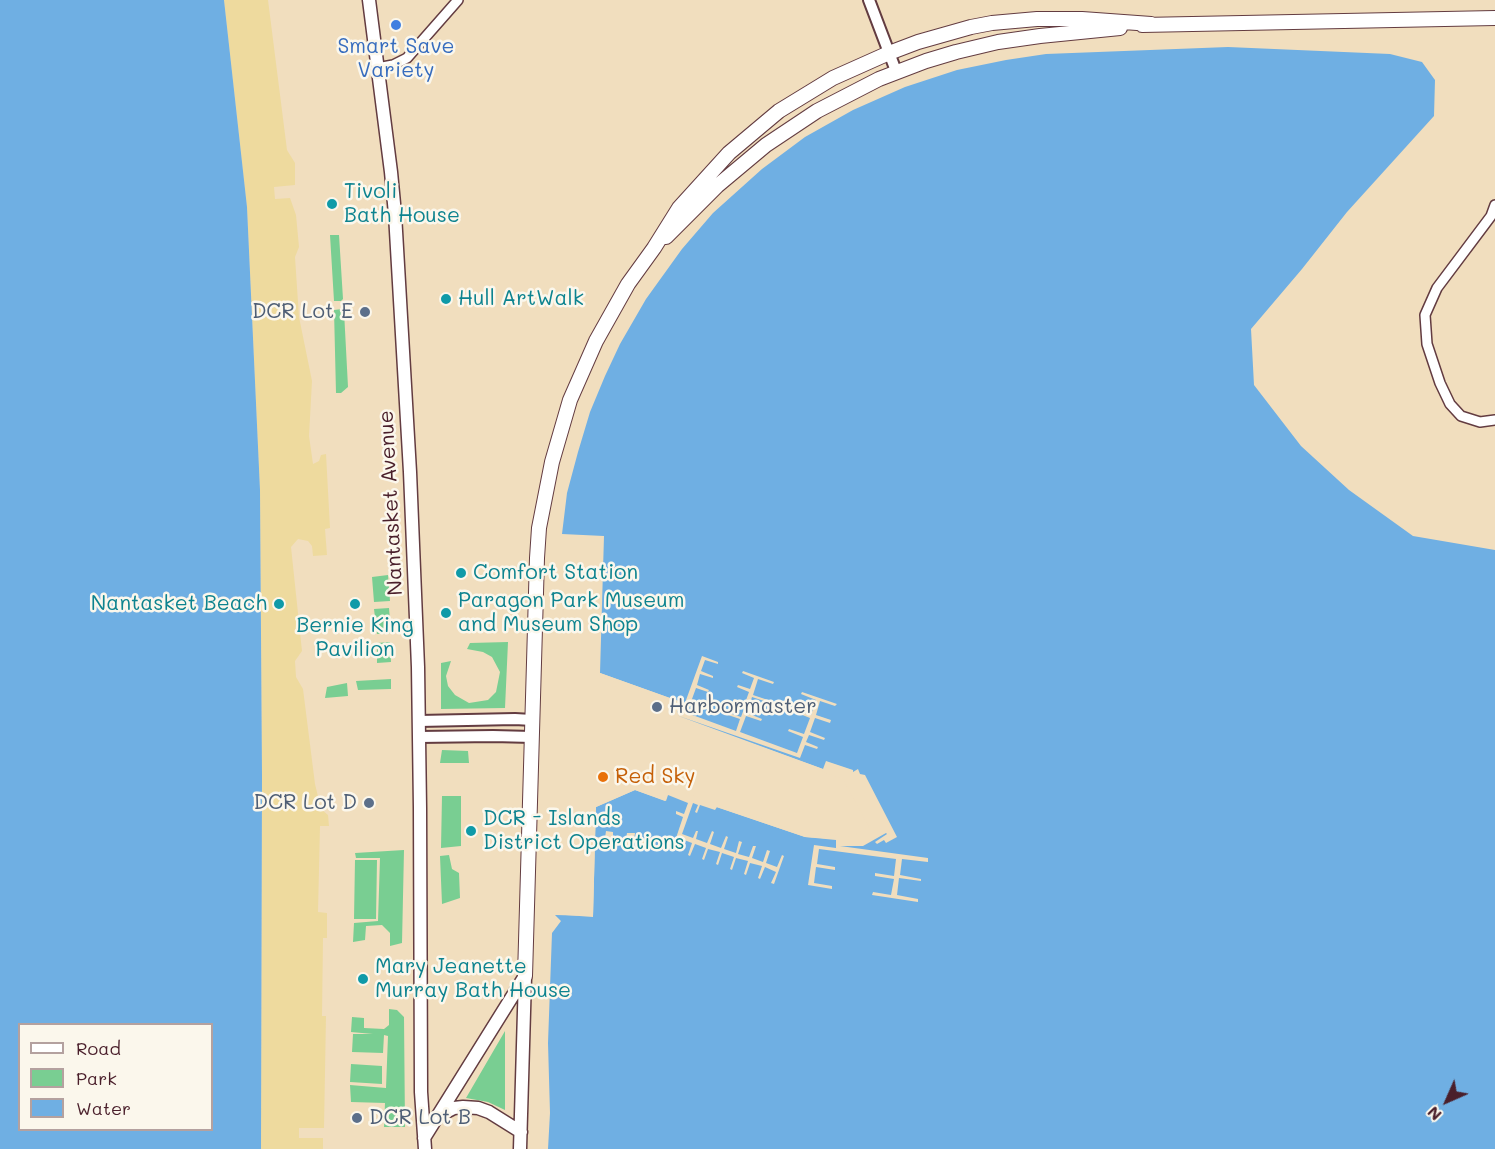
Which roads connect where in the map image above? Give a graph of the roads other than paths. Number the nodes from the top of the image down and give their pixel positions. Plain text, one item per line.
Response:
1 (369, 0) edge
2 (458, 0) edge
3 (869, 0) edge
4 (1495, 18) edge
5 (1151, 24) junction
6 (889, 53) junction
7 (377, 68) junction
8 (896, 71) junction
9 (1495, 205) edge
10 (1493, 220) edge
11 (654, 248) junction
12 (1495, 420) edge
13 (532, 720) junction
14 (419, 721) junction
15 (419, 737) junction
16 (532, 737) junction
17 (525, 976) junction
18 (438, 1116) junction
19 (521, 1132) junction
20 (424, 1143) edge
21 (417, 1149) edge
22 (520, 1149) edge

1 - 7 main road, Nantasket Avenue
2 - 7 street
3 - 6 street
4 - 5 main road
5 - 6 main road
5 - 8 main road
6 - 8 street
6 - 11 main road
7 - 14 main road, Nantasket Avenue
8 - 11 main road
9 - 10 street
10 - 12 street
11 - 13 main road
13 - 14 street
13 - 16 main road
14 - 15 main road, Nantasket Avenue
15 - 16 street
15 - 20 main road, Nantasket Avenue
16 - 17 main road
17 - 18 main road
17 - 19 main road
18 - 19 main road
18 - 20 main road
19 - 22 main road
20 - 21 main road

